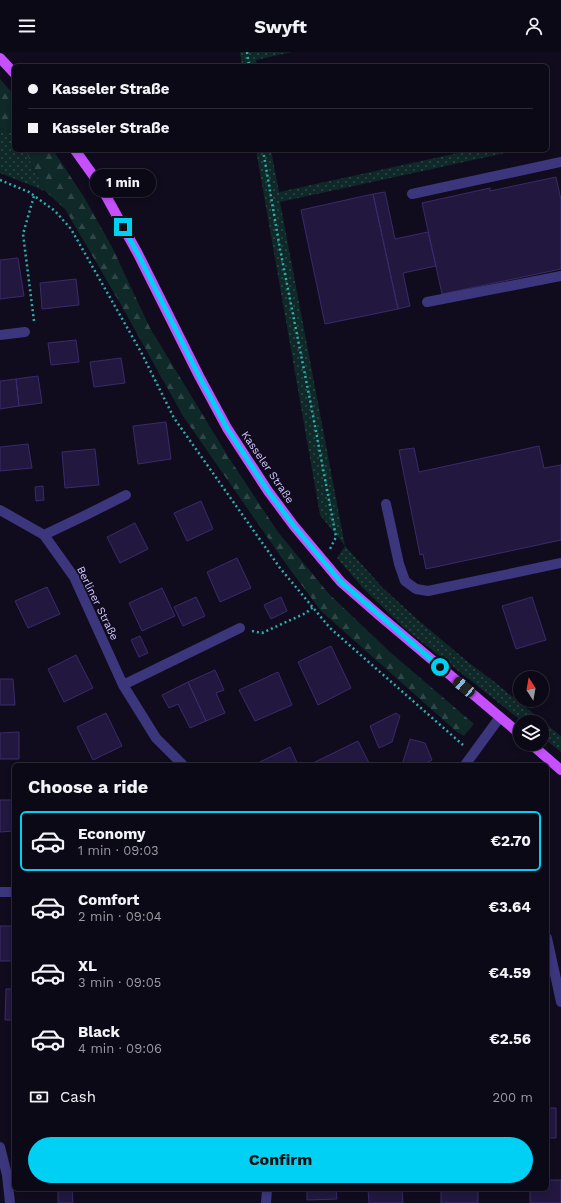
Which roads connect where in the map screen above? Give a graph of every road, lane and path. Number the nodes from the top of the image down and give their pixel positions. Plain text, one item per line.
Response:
1 (247, 52) edge
2 (0, 58) edge
3 (249, 64) edge
4 (12, 71) edge
5 (76, 152) edge
6 (263, 152) edge
7 (561, 162) edge
8 (0, 180) edge
9 (412, 194) dead end
10 (34, 196) junction
11 (561, 276) edge
12 (427, 302) dead end
13 (25, 332) joint
14 (0, 335) edge
15 (126, 495) dead end
16 (386, 504) dead end
17 (0, 510) edge
18 (44, 535) junction
19 (324, 562) junction
20 (561, 563) edge
21 (313, 607) junction
22 (240, 628) joint
23 (123, 685) junction
24 (500, 717) junction
25 (513, 728) edge
26 (539, 751) edge
27 (473, 753) junction
28 (181, 763) edge
29 (466, 763) edge
30 (561, 770) edge
31 (0, 892) edge
32 (12, 892) edge
33 (549, 956) edge
34 (551, 975) edge
35 (561, 1002) edge
36 (0, 1147) edge
37 (267, 1191) edge
38 (10, 1203) edge
39 (266, 1203) edge

1 - 3 path
2 - 4 main road
5 - 19 main road, Kasseler Straße
6 - 19 path
7 - 9 street
8 - 10 path
10 - 13 path
10 - 21 path
11 - 12 street
13 - 14 street
15 - 18 street
16 - 20 street
17 - 18 street, Berliner Straße
18 - 23 street, Berliner Straße
19 - 24 main road, Kasseler Straße
21 - 22 path
21 - 27 path
22 - 23 street
23 - 28 street, Berliner Straße
24 - 25 main road, Kasseler Straße
24 - 27 street
26 - 30 main road
27 - 29 street
31 - 32 street
33 - 34 street
34 - 35 street
36 - 38 street
37 - 39 street

